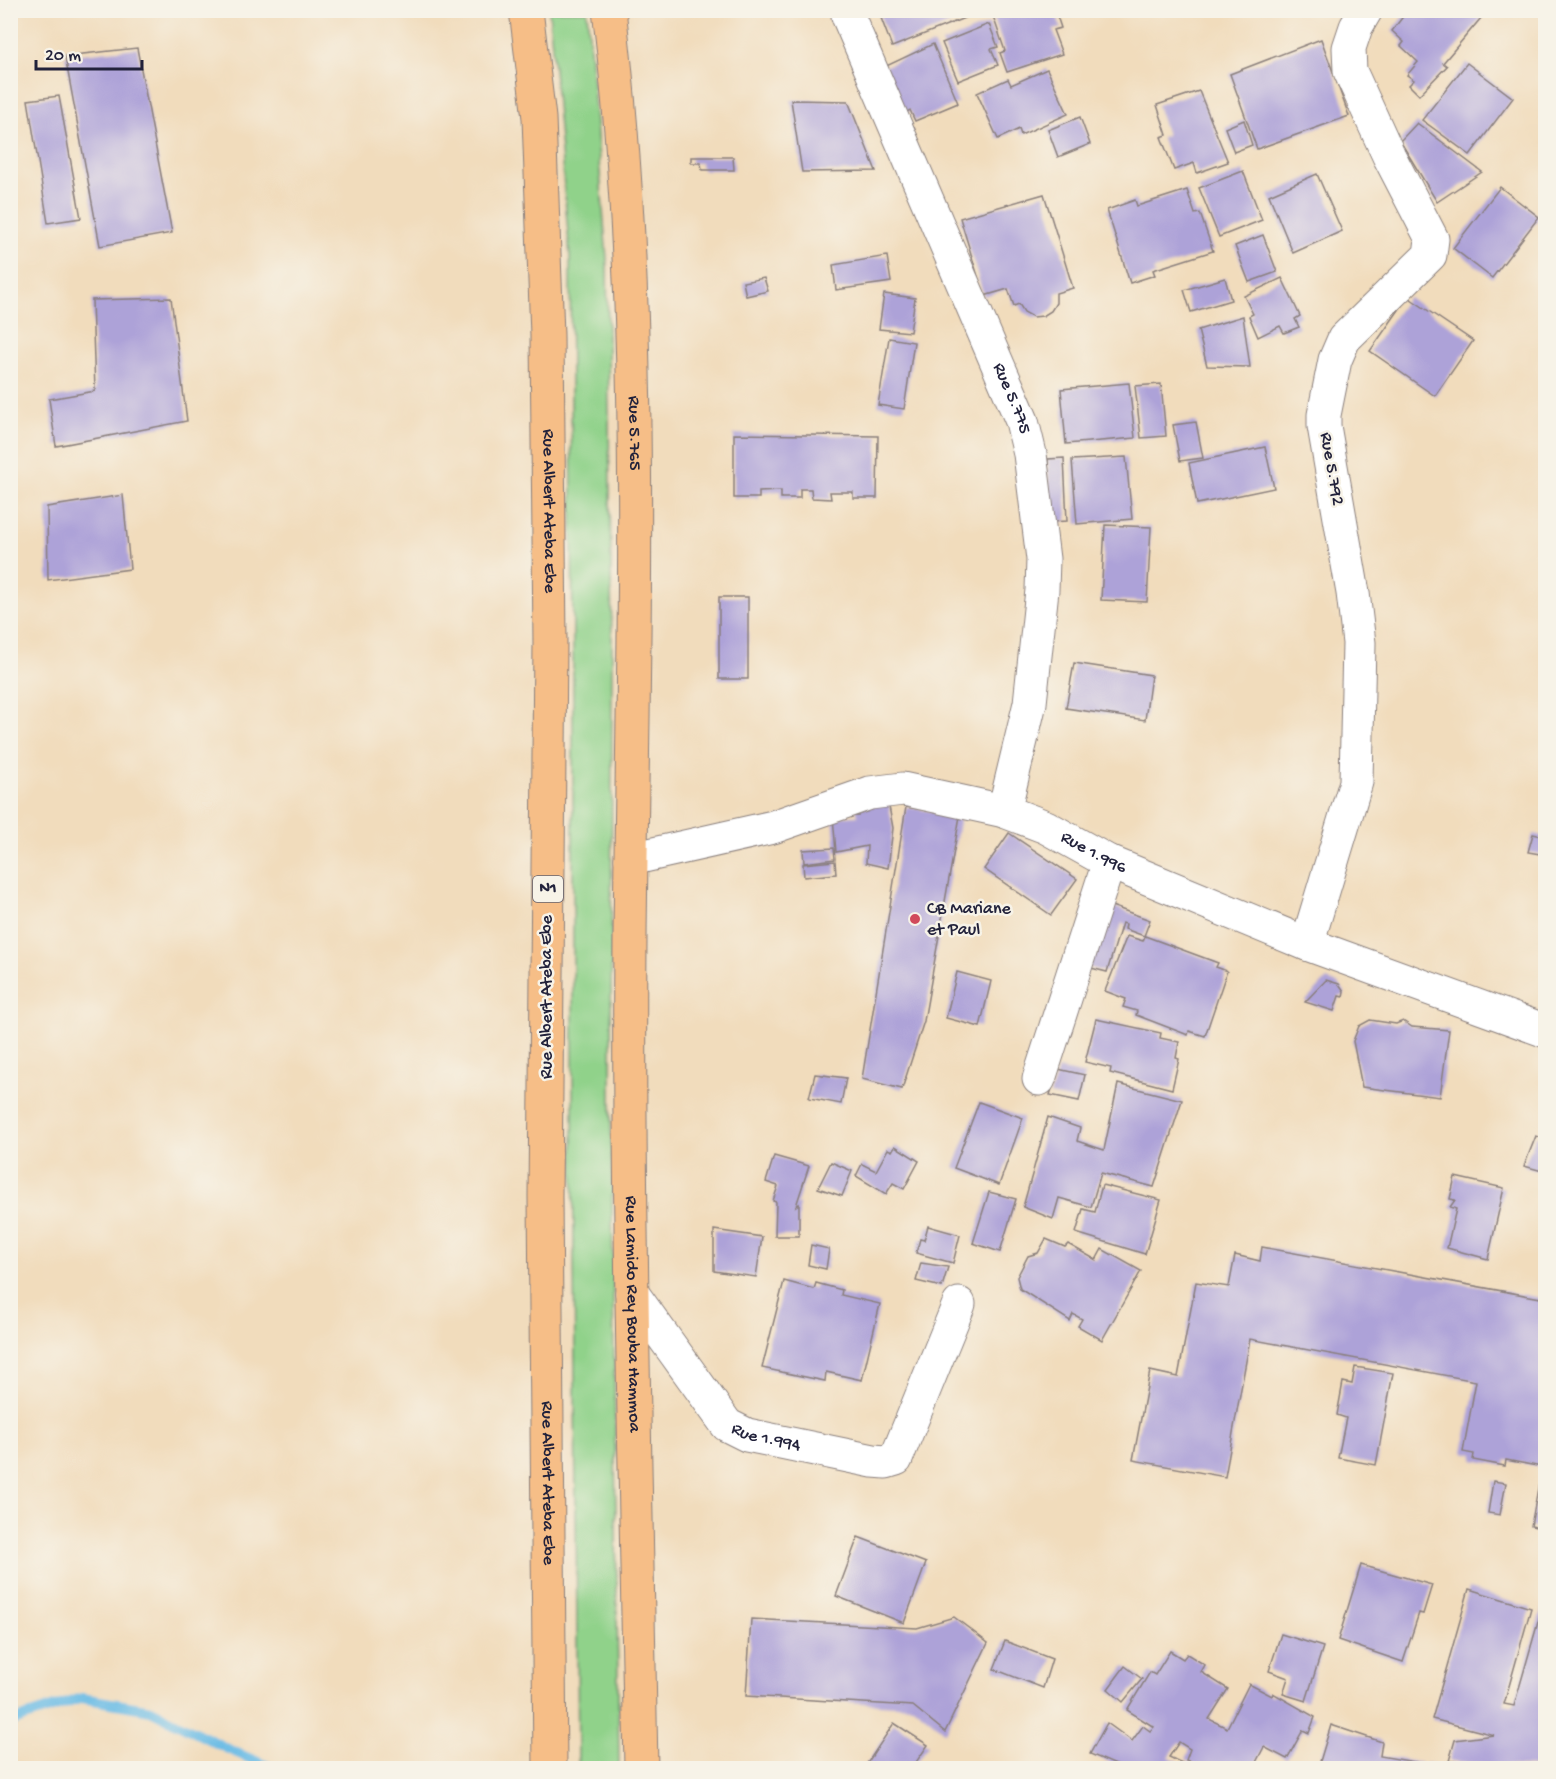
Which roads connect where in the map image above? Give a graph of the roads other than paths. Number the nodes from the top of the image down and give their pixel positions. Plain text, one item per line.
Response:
1 (526, 10) edge
2 (609, 10) edge
3 (848, 10) edge
4 (1356, 16) edge
5 (1004, 811) junction
6 (631, 859) junction
7 (1109, 862) junction
8 (1307, 944) junction
9 (1545, 1031) edge
10 (1039, 1079) dead end
11 (632, 1293) junction
12 (959, 1304) dead end
13 (549, 1768) edge
14 (641, 1768) edge

1 - 13 highway, Rue Albert Ateba Ebe / N1
2 - 6 highway, Rue 5.765
3 - 5 street, Rue 5.775
4 - 8 street, Rue 5.792
5 - 6 street, Rue 1.996
5 - 7 street, Rue 1.996
6 - 11 highway, Rue Lamido Rey Bouba Hammoa
7 - 8 street, Rue 1.996
7 - 10 street
8 - 9 street, Rue 1.996
11 - 12 street, Rue 1.994
11 - 14 highway, Rue Lamido Rey Bouba Hammoa

